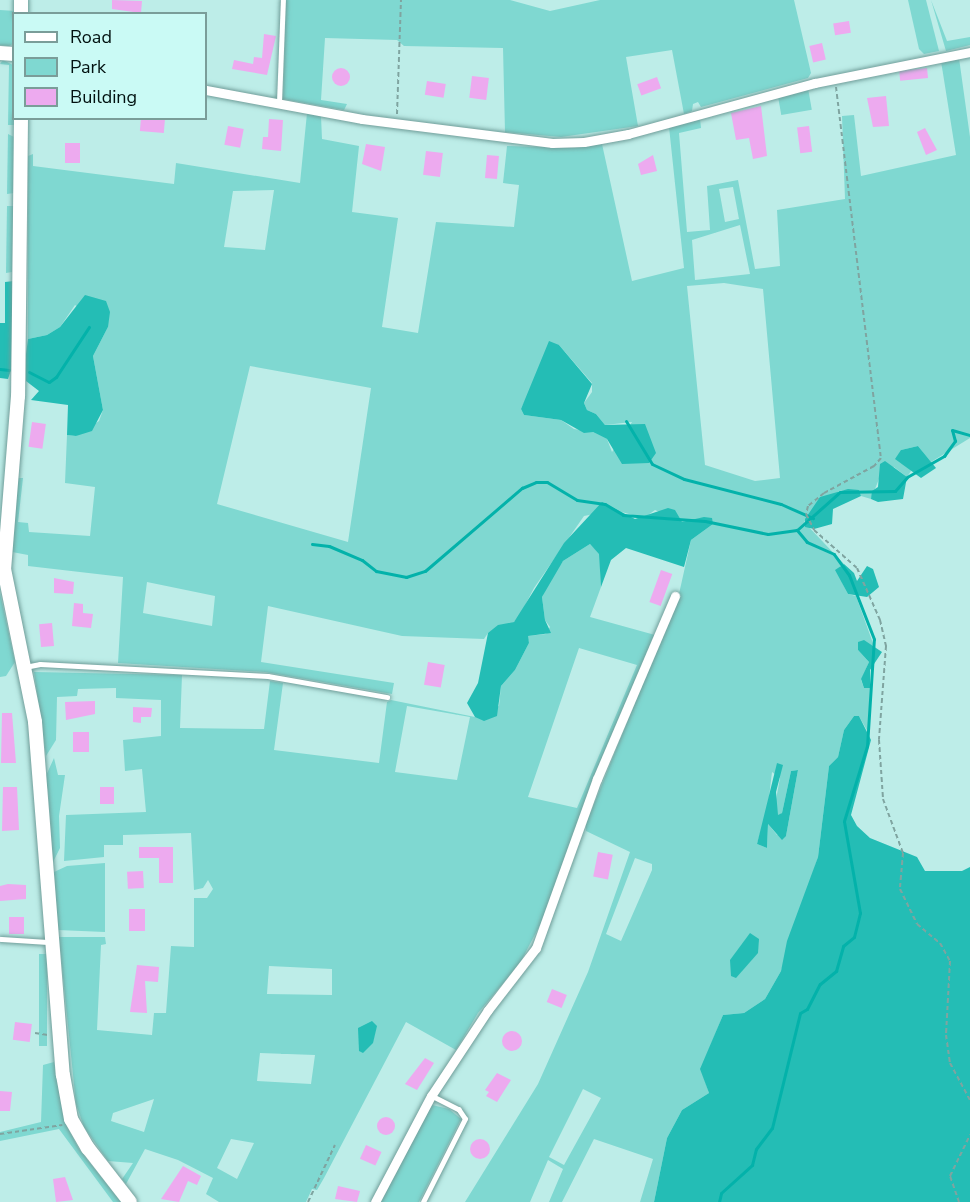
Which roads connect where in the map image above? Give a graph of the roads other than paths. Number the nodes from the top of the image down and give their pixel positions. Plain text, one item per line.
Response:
1 (283, 0) edge
2 (970, 52) edge
3 (207, 90) edge
4 (279, 102) junction
5 (21, 120) edge
6 (2, 569) edge
7 (675, 596) dead end
8 (25, 667) junction
9 (387, 697) dead end
10 (0, 939) edge
11 (52, 942) junction
12 (431, 1096) junction
13 (130, 1202) edge
14 (375, 1202) edge
15 (423, 1202) edge

1 - 4 lane
2 - 4 street
3 - 4 street
5 - 6 street
6 - 8 street
7 - 12 street
8 - 9 lane
8 - 11 street
10 - 11 lane
11 - 13 street
12 - 14 street
12 - 15 lane

